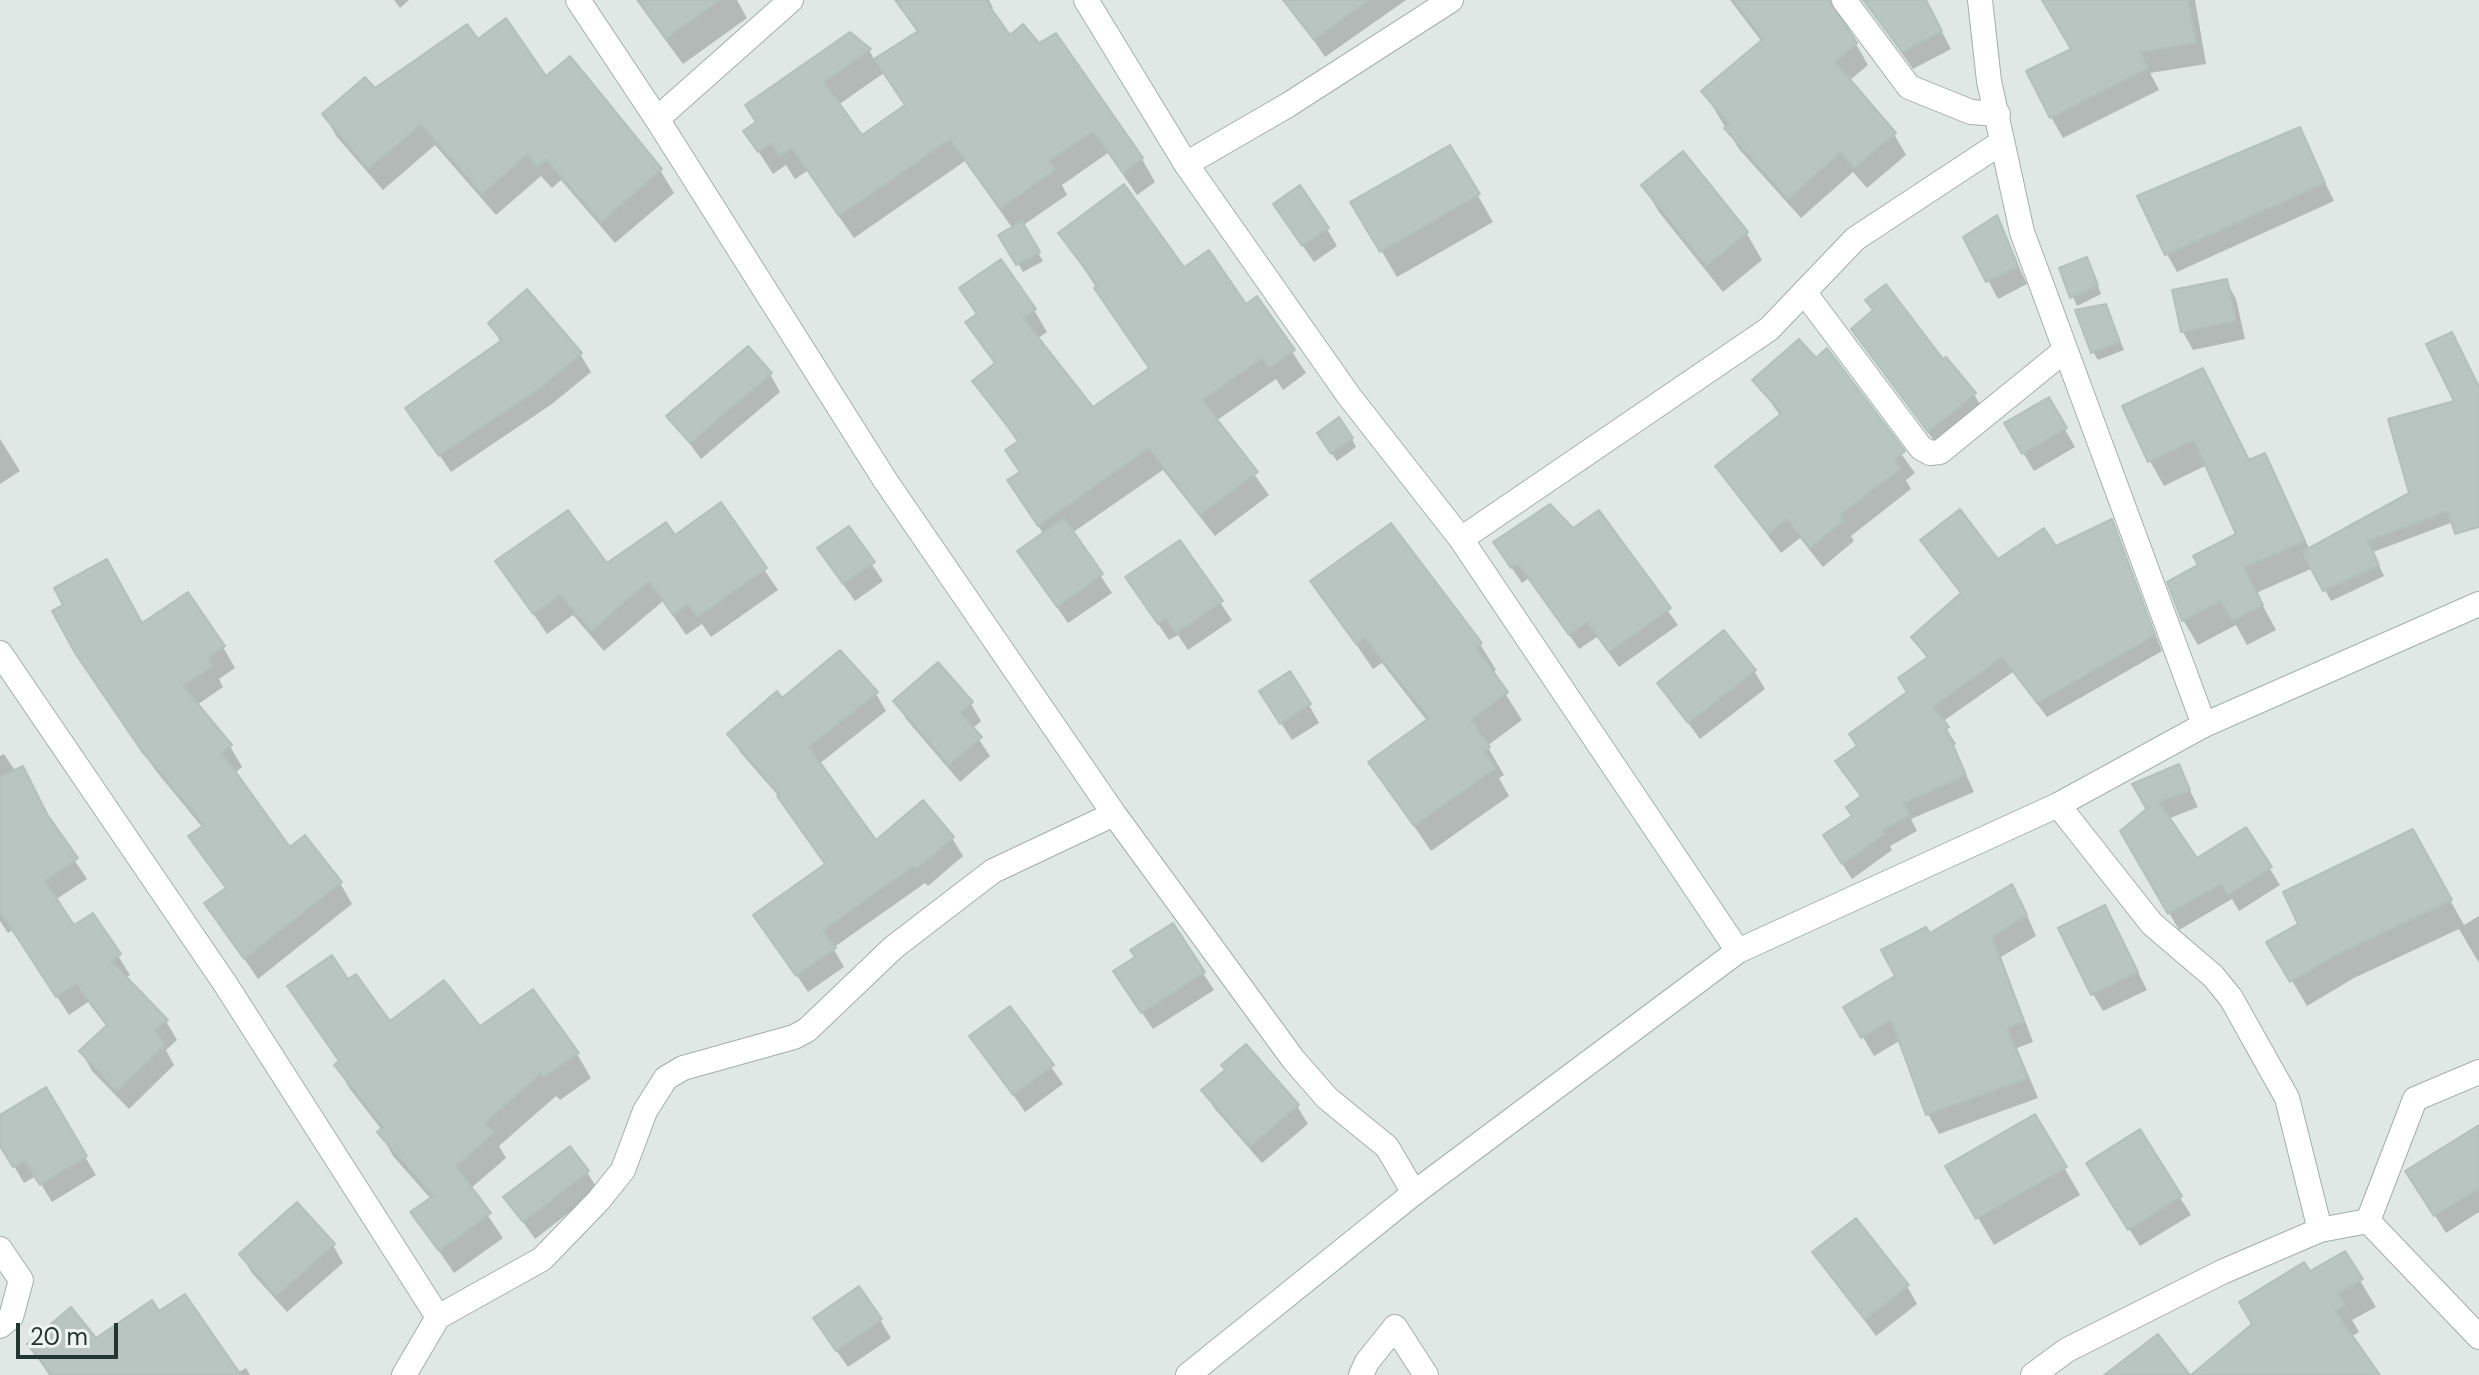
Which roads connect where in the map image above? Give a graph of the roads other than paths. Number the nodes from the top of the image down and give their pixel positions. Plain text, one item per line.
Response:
1 (578, 0) edge
2 (791, 0) edge
3 (1086, 0) edge
4 (1451, 0) edge
5 (1844, 0) edge
6 (1980, 0) edge
7 (1998, 114) junction
8 (657, 119) junction
9 (2002, 142) junction
10 (1186, 164) junction
11 (1804, 292) junction
12 (2064, 351) junction
13 (1461, 539) junction
14 (2479, 604) edge
15 (0, 653) edge
16 (2204, 725) junction
17 (2058, 805) junction
18 (1114, 814) junction
19 (1738, 951) junction
20 (2479, 1072) edge
21 (1414, 1193) junction
22 (2368, 1221) junction
23 (2320, 1230) junction
24 (0, 1249) edge
25 (438, 1317) junction
26 (0, 1326) edge
27 (2479, 1337) edge
28 (404, 1375) edge
29 (1188, 1375) edge
30 (1361, 1375) edge
31 (1426, 1375) edge
32 (2033, 1375) edge

1 - 8 street
2 - 8 street
3 - 10 street
4 - 10 street
5 - 7 street
6 - 7 street
7 - 9 street
8 - 18 street
9 - 11 street
9 - 12 street
10 - 13 street
11 - 12 street
11 - 13 street
12 - 16 street
13 - 19 street
14 - 16 street
15 - 25 street
16 - 17 street
17 - 19 street
17 - 23 street
18 - 21 street
18 - 25 street
19 - 21 street
20 - 22 street
21 - 29 street
22 - 23 street
22 - 27 street
23 - 32 street
24 - 26 street
25 - 28 street
30 - 31 street

